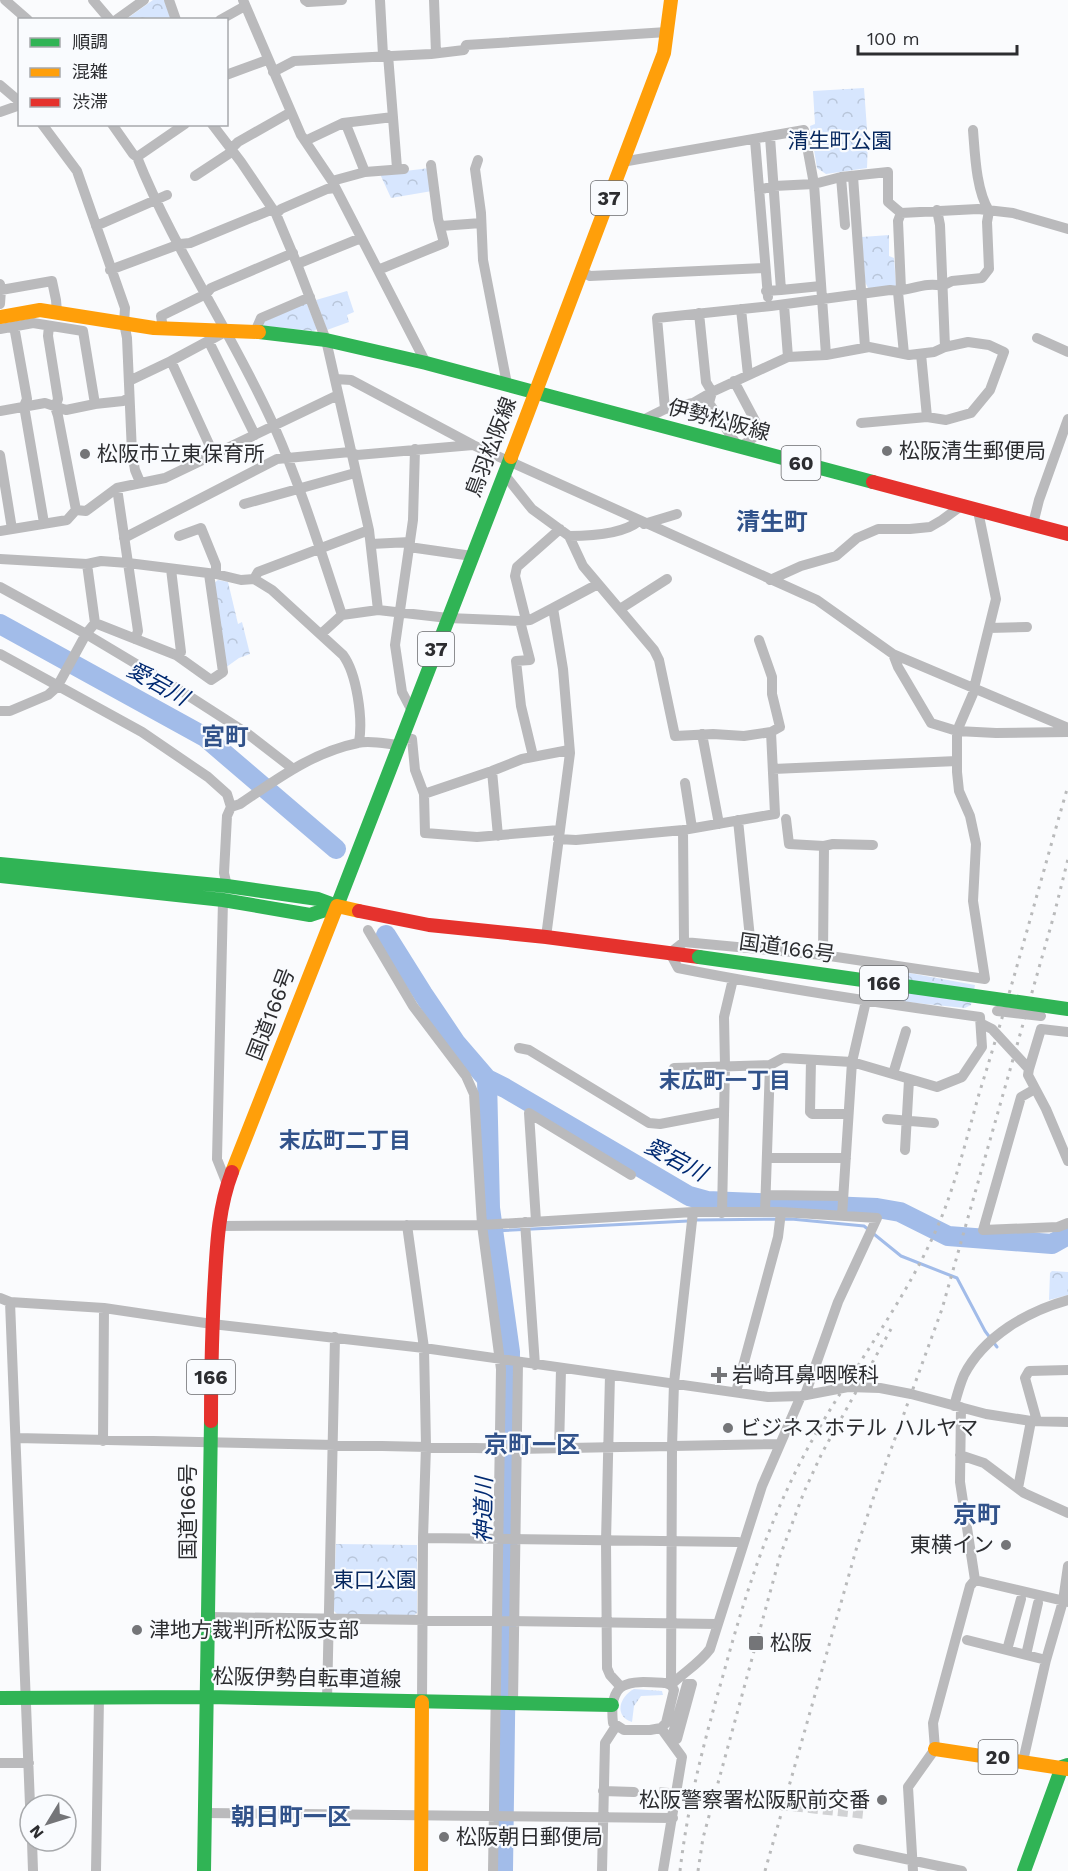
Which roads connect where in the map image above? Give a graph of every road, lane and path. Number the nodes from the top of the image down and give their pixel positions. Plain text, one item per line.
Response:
1 (5, 0) edge
2 (93, 0) edge
3 (144, 0) edge
4 (169, 0) edge
5 (305, 0) edge
6 (342, 0) edge
7 (380, 0) edge
8 (434, 0) edge
9 (671, 0) edge
10 (244, 3) edge
11 (26, 18) edge
12 (108, 18) edge
13 (119, 18) edge
14 (175, 18) edge
15 (223, 18) edge
16 (667, 32) junction
17 (436, 53) junction
18 (386, 55) junction
19 (267, 60) junction
20 (273, 72) junction
21 (228, 74) edge
22 (0, 85) edge
23 (18, 102) edge
24 (18, 105) edge
25 (0, 112) edge
26 (291, 112) junction
27 (393, 117) junction
28 (343, 123) junction
29 (43, 126) edge
30 (113, 126) edge
31 (182, 126) edge
32 (214, 126) edge
33 (973, 130) dead end
34 (770, 137) junction
35 (755, 140) junction
36 (305, 141) junction
37 (232, 150) junction
38 (137, 157) junction
39 (478, 160) dead end
40 (622, 162) junction
41 (431, 165) dead end
42 (365, 172) junction
43 (195, 176) dead end
44 (853, 176) junction
45 (841, 177) junction
46 (333, 184) junction
47 (814, 184) junction
48 (774, 186) junction
49 (759, 190) junction
50 (162, 198) junction
51 (937, 210) junction
52 (989, 211) junction
53 (274, 212) junction
54 (902, 213) junction
55 (481, 223) junction
56 (845, 225) dead end
57 (96, 226) junction
58 (441, 226) junction
59 (1068, 229) edge
60 (361, 238) junction
61 (180, 244) junction
62 (295, 259) junction
63 (765, 268) junction
64 (110, 270) junction
65 (378, 270) junction
66 (582, 272) junction
67 (821, 286) junction
68 (942, 286) junction
69 (1, 287) edge
70 (781, 290) junction
71 (766, 291) junction
72 (900, 291) junction
73 (206, 294) junction
74 (860, 294) junction
75 (310, 297) junction
76 (821, 299) junction
77 (0, 304) edge
78 (784, 305) junction
79 (771, 306) junction
80 (741, 309) junction
81 (57, 312) junction
82 (699, 313) junction
83 (0, 317) edge
84 (124, 323) junction
85 (14, 326) junction
86 (49, 326) junction
87 (163, 328) junction
88 (0, 329) edge
89 (227, 331) junction
90 (255, 332) junction
91 (1037, 338) dead end
92 (326, 340) junction
93 (208, 342) junction
94 (945, 346) junction
95 (865, 347) junction
96 (1068, 352) edge
97 (904, 354) junction
98 (921, 354) junction
99 (826, 355) junction
100 (788, 357) junction
101 (171, 361) junction
102 (426, 363) junction
103 (748, 375) junction
104 (335, 379) junction
105 (129, 381) junction
106 (734, 381) junction
107 (507, 384) junction
108 (534, 392) junction
109 (712, 392) junction
110 (338, 395) junction
111 (129, 398) junction
112 (95, 404) junction
113 (24, 406) junction
114 (55, 406) junction
115 (665, 409) junction
116 (0, 411) edge
117 (927, 417) junction
118 (1068, 419) edge
119 (641, 421) junction
120 (861, 423) dead end
121 (274, 426) junction
122 (255, 435) junction
123 (473, 445) junction
124 (739, 448) junction
125 (415, 450) junction
126 (350, 452) junction
127 (214, 454) junction
128 (0, 455) edge
129 (286, 457) junction
130 (506, 467) junction
131 (355, 473) junction
132 (140, 482) junction
133 (117, 488) junction
134 (298, 489) junction
135 (244, 504) dead end
136 (961, 506) junction
137 (76, 510) junction
138 (978, 511) junction
139 (677, 514) dead end
140 (641, 522) junction
141 (44, 524) junction
142 (1033, 524) junction
143 (12, 529) junction
144 (369, 530) junction
145 (0, 531) edge
146 (564, 532) junction
147 (1068, 534) edge
148 (178, 536) dead end
149 (124, 538) junction
150 (371, 544) junction
151 (410, 545) junction
152 (320, 548) junction
153 (472, 556) junction
154 (0, 559) edge
155 (128, 563) junction
156 (87, 564) junction
157 (171, 568) junction
158 (213, 574) junction
159 (254, 579) junction
160 (667, 579) dead end
161 (770, 580) junction
162 (598, 584) junction
163 (0, 588) edge
164 (553, 608) junction
165 (620, 609) junction
166 (378, 610) junction
167 (401, 614) junction
168 (342, 615) junction
169 (448, 618) junction
170 (523, 621) junction
171 (95, 623) junction
172 (1027, 627) dead end
173 (989, 628) junction
174 (86, 634) junction
175 (321, 634) junction
176 (135, 639) junction
177 (759, 640) dead end
178 (0, 654) edge
179 (176, 654) junction
180 (893, 654) junction
181 (57, 687) junction
182 (974, 688) junction
183 (0, 711) edge
184 (412, 711) junction
185 (1068, 730) edge
186 (957, 731) junction
187 (771, 732) junction
188 (702, 735) junction
189 (359, 742) junction
190 (401, 742) junction
191 (569, 750) junction
192 (533, 756) junction
193 (957, 761) junction
194 (773, 769) junction
195 (289, 771) junction
196 (492, 771) junction
197 (685, 783) dead end
198 (424, 794) junction
199 (235, 806) junction
200 (786, 819) dead end
201 (738, 820) junction
202 (718, 824) junction
203 (688, 829) junction
204 (559, 834) junction
205 (498, 836) junction
206 (873, 845) dead end
207 (824, 846) junction
208 (0, 864) edge
209 (0, 876) edge
210 (227, 886) junction
211 (223, 900) junction
212 (337, 906) junction
213 (368, 930) dead end
214 (546, 936) junction
215 (684, 942) junction
216 (751, 948) junction
217 (670, 953) junction
218 (823, 955) junction
219 (733, 979) junction
220 (985, 979) junction
221 (866, 1001) junction
222 (1068, 1009) edge
223 (997, 1011) dead end
224 (1041, 1016) dead end
225 (981, 1021) junction
226 (906, 1031) dead end
227 (1068, 1032) edge
228 (519, 1048) dead end
229 (811, 1060) junction
230 (852, 1062) junction
231 (770, 1065) junction
232 (725, 1066) junction
233 (674, 1068) dead end
234 (1029, 1069) junction
235 (893, 1074) junction
236 (909, 1080) junction
237 (1035, 1089) junction
238 (723, 1112) junction
239 (848, 1114) junction
240 (887, 1119) dead end
241 (906, 1121) junction
242 (934, 1124) dead end
243 (905, 1150) dead end
244 (767, 1158) junction
245 (846, 1158) junction
246 (1068, 1161) edge
247 (631, 1175) dead end
248 (227, 1185) junction
249 (766, 1196) junction
250 (843, 1197) junction
251 (765, 1211) junction
252 (722, 1212) junction
253 (842, 1215) junction
254 (780, 1217) junction
255 (692, 1218) junction
256 (1068, 1223) edge
257 (407, 1225) junction
258 (483, 1225) junction
259 (528, 1225) junction
260 (218, 1226) junction
261 (5, 1300) edge
262 (1068, 1300) edge
263 (104, 1308) junction
264 (212, 1324) junction
265 (335, 1337) junction
266 (6, 1340) edge
267 (424, 1348) junction
268 (501, 1360) junction
269 (517, 1362) junction
270 (535, 1365) junction
271 (561, 1369) junction
272 (1068, 1370) edge
273 (610, 1375) junction
274 (674, 1383) junction
275 (736, 1392) junction
276 (803, 1396) junction
277 (957, 1406) junction
278 (1034, 1421) junction
279 (1068, 1422) edge
280 (16, 1438) junction
281 (103, 1441) junction
282 (209, 1442) junction
283 (780, 1444) junction
284 (334, 1445) junction
285 (426, 1446) junction
286 (609, 1447) junction
287 (672, 1447) junction
288 (500, 1448) junction
289 (515, 1449) junction
290 (559, 1449) junction
291 (960, 1455) junction
292 (1018, 1488) junction
293 (1068, 1513) edge
294 (423, 1538) junction
295 (497, 1539) junction
296 (515, 1539) junction
297 (606, 1541) junction
298 (672, 1542) junction
299 (744, 1544) junction
300 (1068, 1566) edge
301 (975, 1580) junction
302 (1021, 1599) dead end
303 (1065, 1602) edge
304 (1038, 1603) dead end
305 (209, 1617) junction
306 (329, 1619) junction
307 (423, 1620) junction
308 (497, 1621) junction
309 (606, 1621) junction
310 (515, 1622) junction
311 (671, 1623) junction
312 (717, 1624) junction
313 (967, 1640) dead end
314 (1007, 1650) junction
315 (1026, 1655) junction
316 (1046, 1660) junction
317 (671, 1685) junction
318 (621, 1687) junction
319 (208, 1697) junction
320 (0, 1698) edge
321 (26, 1698) junction
322 (99, 1698) junction
323 (327, 1701) junction
324 (423, 1702) junction
325 (495, 1702) junction
326 (513, 1703) junction
327 (612, 1705) junction
328 (616, 1726) junction
329 (661, 1728) junction
330 (935, 1749) junction
331 (1023, 1761) junction
332 (0, 1763) edge
333 (28, 1763) junction
334 (1066, 1767) edge
335 (603, 1791) junction
336 (634, 1792) dead end
337 (29, 1793) edge
338 (205, 1813) junction
339 (420, 1814) junction
340 (495, 1815) junction
341 (603, 1818) junction
342 (673, 1818) junction
343 (858, 1849) dead end
344 (32, 1853) edge
345 (914, 1865) edge
346 (33, 1871) edge
347 (96, 1871) edge
348 (204, 1871) edge
349 (421, 1871) edge
350 (493, 1871) edge
351 (602, 1871) edge
352 (663, 1871) edge
353 (962, 1871) edge
354 (1024, 1871) edge

1 - 11 street
2 - 12 street
3 - 13 street
4 - 14 street
5 - 6 street
7 - 18 street
8 - 17 street
9 - 16 main road, 鳥羽松阪線 / 37
10 - 15 street
10 - 19 street
16 - 17 street
16 - 40 main road, 鳥羽松阪線 / 37
17 - 18 street
18 - 20 street
18 - 27 street
19 - 20 street
19 - 21 street
20 - 26 street
22 - 23 street
24 - 25 street
26 - 36 street
26 - 37 street
27 - 28 street
27 - 42 street
28 - 36 street
28 - 42 street
29 - 57 street
30 - 38 street
31 - 38 street
32 - 37 street
33 - 52 street
34 - 35 street
34 - 47 street
34 - 48 street
35 - 40 street
35 - 49 street
36 - 46 street
37 - 43 street
37 - 53 street
38 - 50 street
39 - 55 street
40 - 66 main road, 鳥羽松阪線 / 37
41 - 58 street
42 - 46 street
44 - 45 street
44 - 54 street
44 - 74 street
45 - 47 street
45 - 56 street
46 - 53 street
46 - 60 street
47 - 48 street
47 - 67 street
48 - 49 street
48 - 70 street
49 - 63 street
50 - 57 street
50 - 61 street
51 - 52 street
51 - 54 street
51 - 68 street
52 - 59 street
52 - 68 street
53 - 61 street
53 - 62 street
54 - 72 street
55 - 58 street
55 - 107 street
57 - 64 street
58 - 65 street
60 - 62 street
60 - 65 street
61 - 64 street
61 - 73 street
62 - 73 street
62 - 75 street
63 - 66 street
63 - 71 street
64 - 84 street
65 - 102 street
66 - 108 main road, 鳥羽松阪線 / 37
67 - 70 street
67 - 76 street
68 - 72 street
68 - 94 street
69 - 77 street
69 - 81 street
70 - 71 street
71 - 79 street
72 - 74 street
72 - 97 street
73 - 87 street
73 - 89 street
74 - 76 street
74 - 95 street
75 - 90 street
75 - 92 street
76 - 78 street
76 - 99 street
78 - 79 street
78 - 100 street
79 - 80 street
80 - 82 street
80 - 103 street
81 - 83 main road, 伊勢松阪線
81 - 84 main road, 伊勢松阪線
82 - 109 street
82 - 115 street
84 - 87 main road, 伊勢松阪線
84 - 105 street
85 - 86 street
85 - 88 street
85 - 113 street
86 - 112 street
86 - 114 street
87 - 89 main road, 伊勢松阪線
89 - 90 main road, 伊勢松阪線
89 - 93 street
89 - 121 street
90 - 92 main road, 伊勢松阪線
91 - 96 street
92 - 102 main road, 伊勢松阪線
92 - 104 street
93 - 101 street
93 - 122 street
94 - 98 street
94 - 117 street
95 - 97 street
95 - 99 street
97 - 98 street
98 - 117 street
99 - 100 street
100 - 103 street
101 - 105 street
101 - 127 street
102 - 107 main road, 伊勢松阪線
103 - 106 street
104 - 110 street
104 - 123 street
105 - 111 street
106 - 109 street
106 - 124 street
107 - 108 main road, 伊勢松阪線
108 - 119 main road, 伊勢松阪線 / 60
108 - 130 main road, 鳥羽松阪線 / 37
109 - 115 street
109 - 124 street
110 - 121 street
110 - 126 street
111 - 112 street
111 - 132 street
112 - 114 street
113 - 114 street
113 - 116 street
113 - 141 street
114 - 137 street
115 - 119 street
117 - 120 street
118 - 142 street
119 - 124 main road, 伊勢松阪線 / 60
121 - 122 street
121 - 129 street
122 - 127 street
123 - 125 street
123 - 130 street
124 - 136 main road, 伊勢松阪線 / 60
125 - 126 street
125 - 151 street
126 - 129 street
126 - 131 street
127 - 132 street
128 - 143 street
129 - 134 street
129 - 149 street
130 - 140 street
130 - 146 street
130 - 153 main road, 鳥羽松阪線 / 37
131 - 134 street
131 - 144 street
132 - 133 street
133 - 137 street
133 - 149 street
134 - 135 street
134 - 152 street
136 - 138 main road, 伊勢松阪線 / 60
136 - 161 street
137 - 141 street
138 - 142 main road, 伊勢松阪線 / 60
138 - 173 street
139 - 140 street
140 - 146 street
140 - 161 street
141 - 143 street
142 - 147 main road, 伊勢松阪線 / 60
143 - 145 street
144 - 150 street
144 - 152 street
146 - 162 street
146 - 170 street
148 - 158 street
149 - 155 street
150 - 151 street
150 - 166 street
151 - 153 street
151 - 167 street
152 - 159 street
152 - 168 street
153 - 169 main road, 鳥羽松阪線 / 37
154 - 156 street
155 - 156 street
155 - 157 street
155 - 176 street
156 - 171 street
157 - 158 street
157 - 179 street
158 - 159 street
158 - 179 street
159 - 175 street
160 - 165 street
161 - 180 street
162 - 164 street
162 - 165 street
163 - 174 street
164 - 170 street
164 - 191 street
165 - 188 street
166 - 167 street
166 - 168 street
167 - 169 street
167 - 184 street
168 - 175 street
169 - 170 street
169 - 184 main road, 鳥羽松阪線 / 37
170 - 192 street
171 - 174 street
171 - 176 street
172 - 173 street
173 - 182 street
174 - 181 street
174 - 195 street
175 - 189 street
176 - 179 street
177 - 187 street
178 - 181 street
180 - 182 street
180 - 186 street
181 - 183 street
181 - 199 street
182 - 185 street
182 - 186 street
184 - 190 main road, 鳥羽松阪線 / 37
185 - 186 street
186 - 193 street
187 - 188 street
187 - 194 street
188 - 202 street
189 - 190 street
189 - 195 street
190 - 198 street
190 - 212 main road, 鳥羽松阪線 / 37
191 - 192 street
191 - 204 street
192 - 196 street
193 - 194 street
193 - 220 street
194 - 201 street
195 - 199 street
196 - 198 street
196 - 205 street
197 - 203 street
198 - 205 street
199 - 210 street
200 - 207 street
201 - 202 street
201 - 216 street
202 - 203 street
203 - 204 street
203 - 215 street
204 - 205 street
204 - 214 street
206 - 207 street
207 - 218 street
208 - 210 main road
209 - 211 main road
210 - 212 main road
211 - 212 main road
211 - 248 street
212 - 214 main road, 国道166号 / 166
212 - 248 main road, 国道166号 / 166
213 - 258 street
214 - 217 main road, 国道166号 / 166
215 - 216 street
215 - 217 street
216 - 218 street
217 - 219 street
217 - 222 main road, 国道166号 / 166, bridge
218 - 220 street
219 - 221 street
219 - 232 street
220 - 225 street
221 - 225 street
221 - 230 street
223 - 224 street, bridge
225 - 234 street
225 - 236 street
226 - 235 street
227 - 234 street
228 - 238 street
229 - 230 street
229 - 231 street
229 - 239 street
230 - 235 street
230 - 239 street
231 - 232 street
231 - 244 street
232 - 233 street
232 - 238 street
234 - 237 street
235 - 236 street
236 - 241 street
237 - 246 street
237 - 256 street
238 - 252 street
239 - 245 street
240 - 241 street
241 - 242 street
241 - 243 street
244 - 245 street
244 - 249 street
245 - 250 street
247 - 259 street
248 - 260 main road, 国道166号 / 166
249 - 250 street
249 - 251 street
250 - 253 street
251 - 252 street
251 - 254 street
252 - 255 street
253 - 254 street
253 - 276 street
254 - 275 street
255 - 259 street
255 - 274 street
257 - 258 street
257 - 260 street
257 - 267 street
258 - 259 street
258 - 268 street
259 - 270 street
260 - 264 main road, 国道166号 / 166
261 - 263 street
261 - 266 street
262 - 277 street
263 - 264 street
263 - 281 street
264 - 265 street
264 - 282 main road, 国道166号 / 166
265 - 267 street
265 - 284 street
266 - 280 street
267 - 268 street
267 - 285 street
268 - 269 street
268 - 288 street
269 - 270 street
269 - 289 street
270 - 271 street
271 - 273 street
271 - 290 street
272 - 278 street
273 - 274 street
273 - 286 street
274 - 275 street
274 - 287 street
275 - 276 street
276 - 277 street
276 - 283 street
277 - 278 street
277 - 291 street
278 - 279 street
278 - 292 street
280 - 281 street
280 - 321 street
281 - 282 street
282 - 284 street
282 - 305 main road, 国道166号 / 166
283 - 287 street
283 - 299 street
284 - 285 street
284 - 306 street
285 - 288 street
285 - 294 street
286 - 287 street
286 - 290 street
286 - 297 street
287 - 298 street
288 - 289 street
288 - 295 street
289 - 290 street
289 - 296 street
291 - 292 street
291 - 301 street
292 - 293 street
294 - 295 street
294 - 307 street
295 - 296 street
295 - 308 street
296 - 297 street
296 - 310 street
297 - 298 street
297 - 309 street
298 - 299 street
298 - 311 street
299 - 312 street
300 - 303 street
301 - 303 street
301 - 330 street
302 - 314 street
303 - 316 street
304 - 315 street
305 - 306 street
305 - 319 main road, 国道166号 / 166
306 - 307 street
306 - 323 street
307 - 308 street
307 - 324 street
308 - 310 street
308 - 325 street
309 - 310 street
309 - 311 street
309 - 318 street
310 - 326 street
311 - 312 street
311 - 317 street
312 - 317 street
313 - 314 street
314 - 315 street
315 - 316 street
316 - 331 street
317 - 318 street
317 - 329 street
318 - 327 street
319 - 322 main road, 松阪伊勢自転車道線
319 - 323 main road, 松阪伊勢自転車道線
319 - 338 main road, 国道166号 / 166
320 - 321 main road, 松阪伊勢自転車道線
321 - 322 main road, 松阪伊勢自転車道線
321 - 333 street
322 - 347 street
323 - 324 main road, 松阪伊勢自転車道線
324 - 325 main road, 松阪伊勢自転車道線
324 - 339 main road
325 - 326 main road, 松阪伊勢自転車道線
325 - 340 street
326 - 327 main road, 松阪伊勢自転車道線
327 - 328 street
328 - 329 street
328 - 335 street
329 - 342 street
330 - 331 main road, 20
330 - 345 street
331 - 334 main road, 20
332 - 333 street
333 - 337 street
334 - 354 main road
335 - 336 street
335 - 341 street
338 - 339 street
338 - 348 main road, 国道166号 / 166
339 - 340 street
339 - 349 main road
340 - 341 street
340 - 350 street
341 - 342 street
341 - 351 street
342 - 352 street
343 - 345 street
344 - 346 street
345 - 353 street

